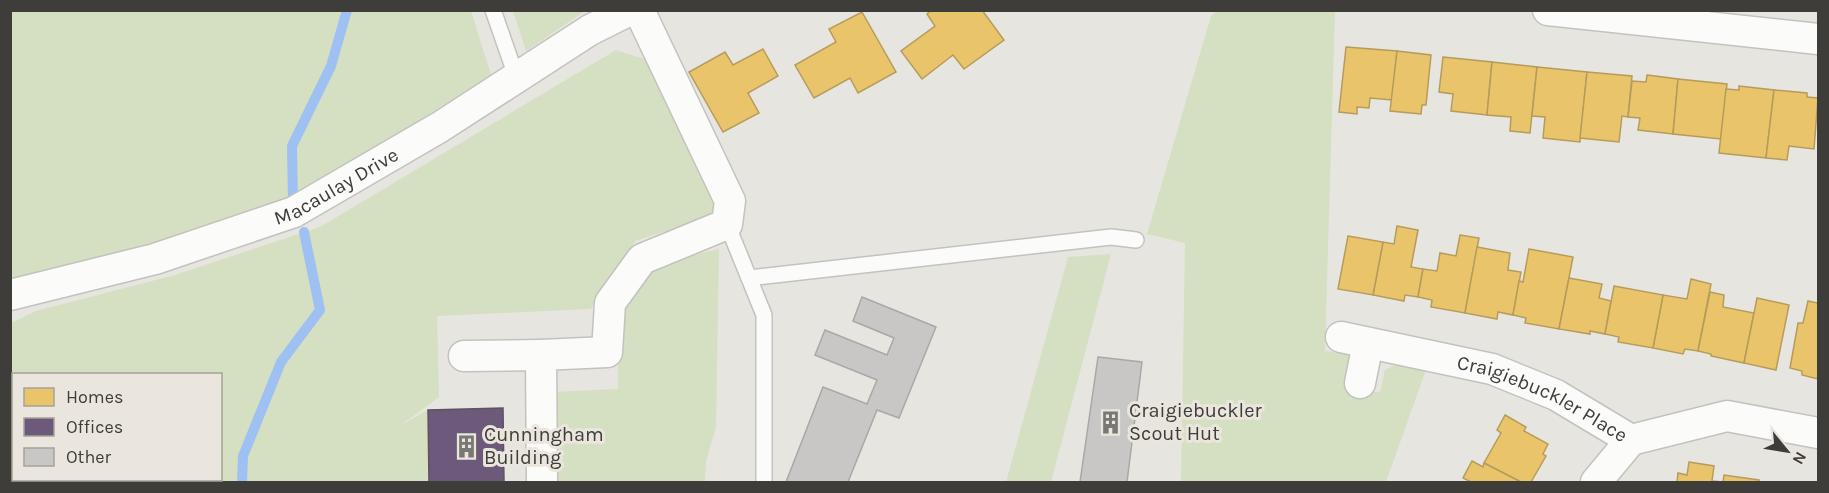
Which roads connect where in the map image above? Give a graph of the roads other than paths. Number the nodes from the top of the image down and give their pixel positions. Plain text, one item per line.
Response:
1 (494, 10) edge
2 (630, 10) edge
3 (639, 10) edge
4 (1548, 10) edge
5 (1818, 39) edge
6 (516, 76) junction
7 (727, 224) junction
8 (1136, 240) dead end
9 (749, 278) junction
10 (10, 295) edge
11 (540, 355) junction
12 (464, 356) dead end
13 (1360, 383) dead end
14 (1818, 433) edge
15 (1631, 440) junction
16 (543, 483) edge
17 (764, 483) edge
18 (1596, 483) edge

1 - 6 lane
2 - 6 street, Macaulay Drive
3 - 7 street
4 - 5 street
6 - 10 street, Macaulay Drive
7 - 9 lane
7 - 11 street
8 - 9 lane
9 - 17 lane
11 - 12 street
11 - 16 street
13 - 15 street, Craigiebuckler Place
14 - 15 street, Craigiebuckler Place
15 - 18 street

